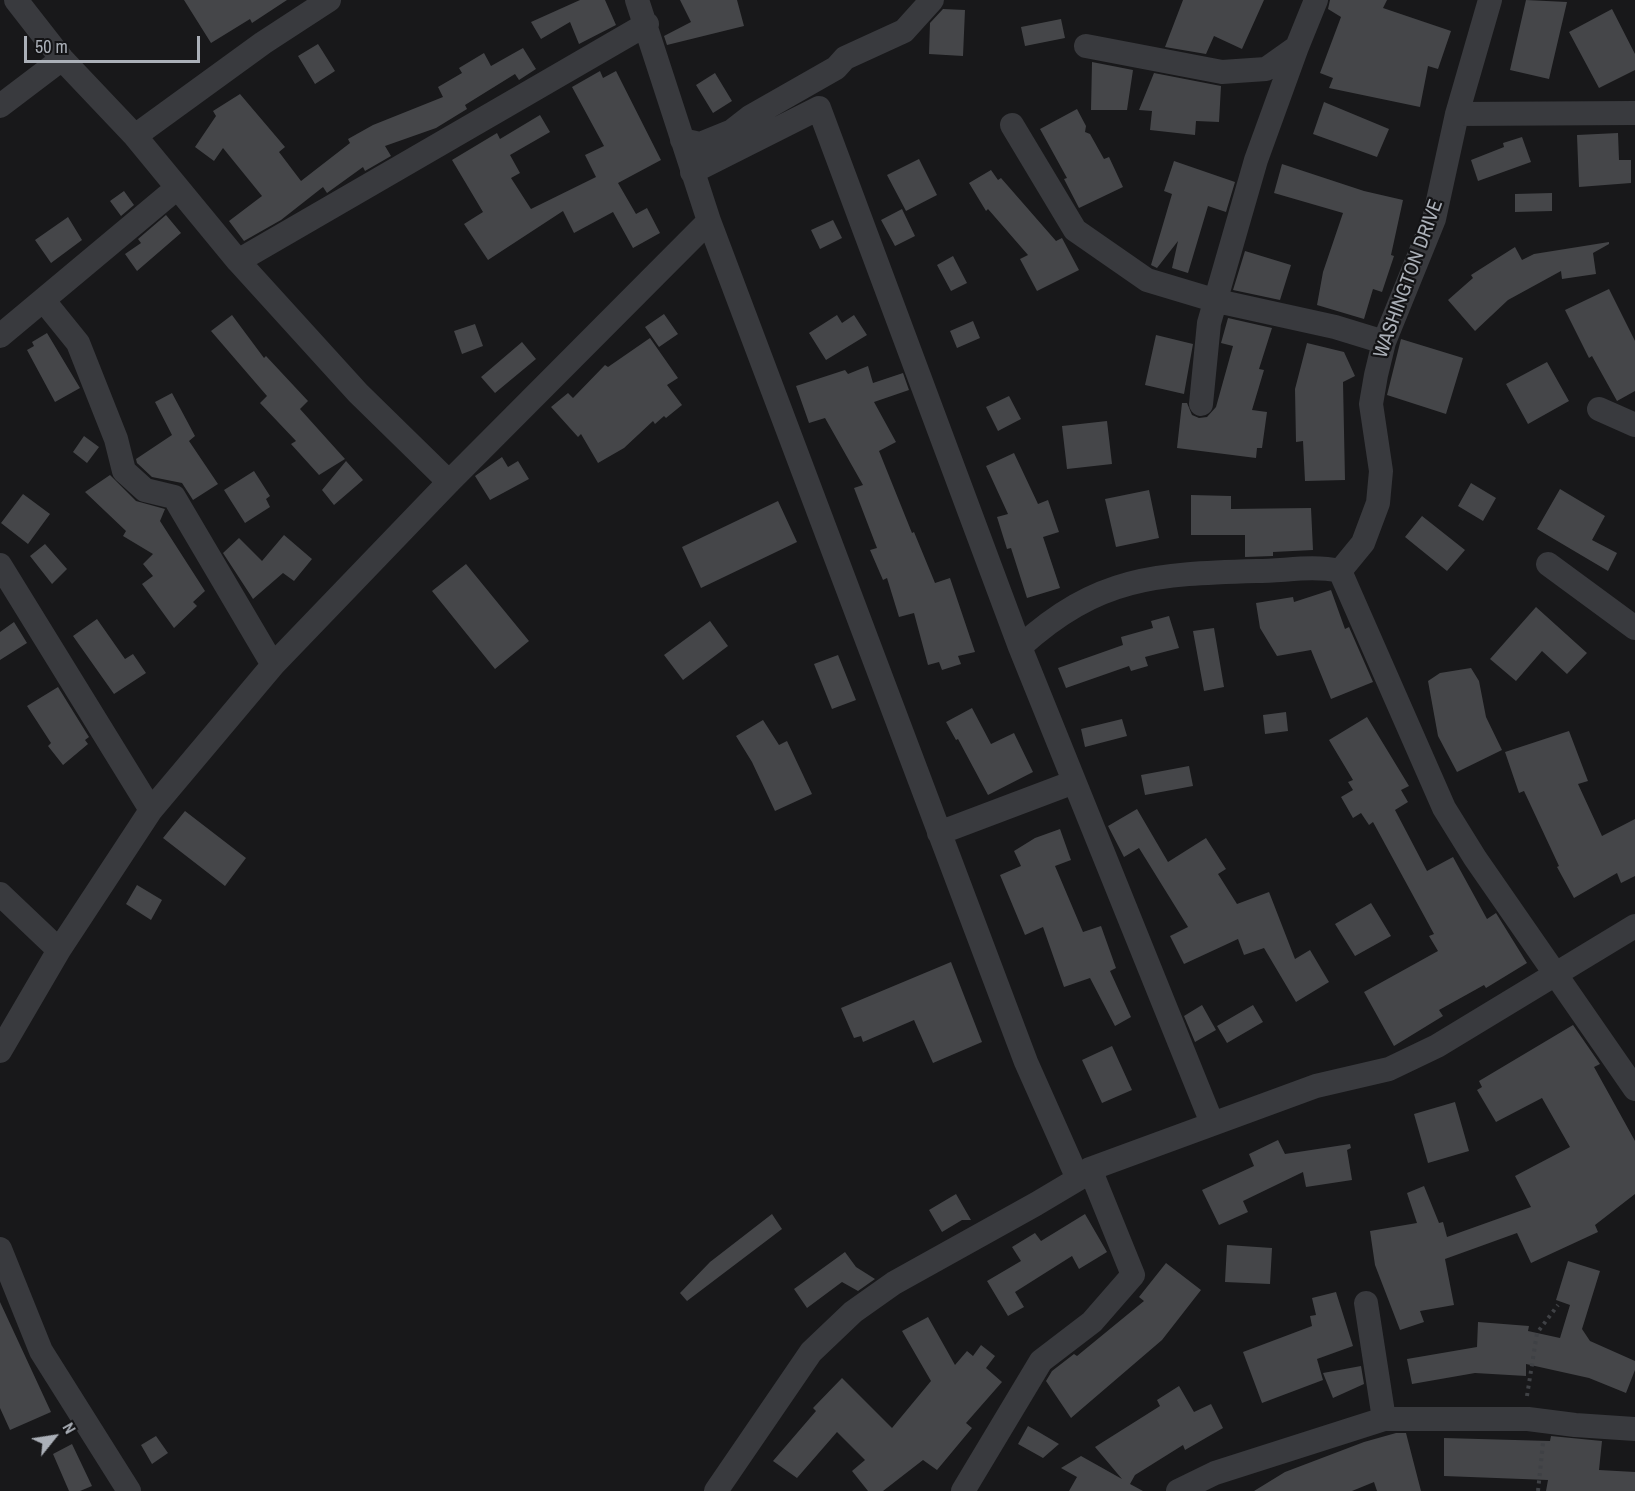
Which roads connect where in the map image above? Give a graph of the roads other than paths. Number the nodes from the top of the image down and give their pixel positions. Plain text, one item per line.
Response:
1 (16, 0) edge
2 (329, 0) edge
3 (637, 0) edge
4 (932, 0) edge
5 (1316, 0) edge
6 (1490, 0) edge
7 (647, 24) junction
8 (1086, 46) dead end
9 (1297, 47) junction
10 (62, 60) junction
11 (809, 85) junction
12 (0, 106) edge
13 (819, 108) junction
14 (1635, 113) edge
15 (1457, 114) junction
16 (1012, 125) dead end
17 (135, 136) junction
18 (682, 140) junction
19 (712, 140) junction
20 (692, 172) junction
21 (177, 188) junction
22 (709, 221) junction
23 (238, 261) junction
24 (44, 301) junction
25 (1217, 301) junction
26 (0, 336) edge
27 (1384, 342) junction
28 (1201, 404) dead end
29 (1599, 409) dead end
30 (1635, 425) edge
31 (449, 482) junction
32 (1548, 564) dead end
33 (0, 565) edge
34 (1340, 571) junction
35 (1635, 628) edge
36 (1020, 647) junction
37 (273, 665) junction
38 (1074, 782) junction
39 (151, 810) junction
40 (939, 833) junction
41 (0, 894) edge
42 (1635, 926) edge
43 (59, 950) junction
44 (1557, 976) junction
45 (0, 1051) edge
46 (1635, 1089) edge
47 (1212, 1123) junction
48 (1084, 1174) junction
49 (0, 1249) edge
50 (1366, 1303) dead end
51 (1384, 1419) junction
52 (1635, 1429) edge
53 (129, 1491) edge
54 (716, 1491) edge
55 (963, 1491) edge
56 (1178, 1491) edge

1 - 10 street
2 - 17 street
3 - 7 street
4 - 11 street
5 - 9 street
6 - 15 street, WASHINGTON DRIVE
7 - 18 street
7 - 23 street
8 - 9 street
9 - 25 street
10 - 12 street
10 - 17 street
11 - 13 street
11 - 19 street
13 - 20 street
13 - 36 street
14 - 15 street
15 - 27 street, WASHINGTON DRIVE
16 - 25 street
17 - 21 street
18 - 19 street
18 - 20 street
19 - 20 street
20 - 22 street
21 - 23 street
21 - 24 street
22 - 31 street
22 - 40 street
23 - 31 street
24 - 26 street
24 - 37 street
25 - 27 street
25 - 28 street
27 - 34 street, WASHINGTON DRIVE
29 - 30 street
31 - 37 street
32 - 35 street
33 - 39 street
34 - 36 street
34 - 44 street
36 - 38 street
37 - 39 street
38 - 40 street
38 - 47 street
39 - 43 street
40 - 48 street
41 - 43 street
42 - 44 street
43 - 45 street
44 - 46 street
44 - 47 street
47 - 48 street
48 - 54 street
48 - 55 street
49 - 53 street
50 - 51 street
51 - 52 street
51 - 56 street

